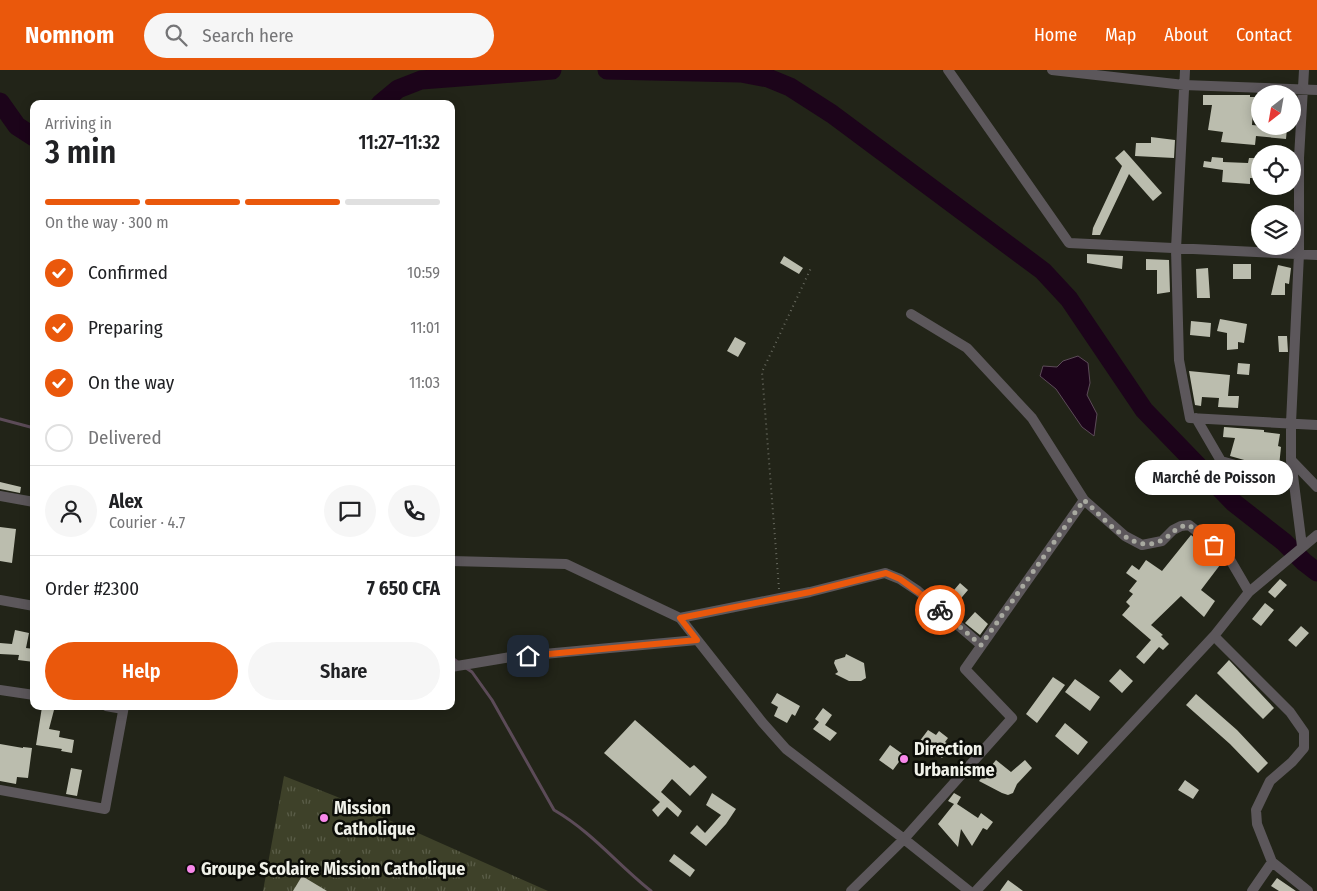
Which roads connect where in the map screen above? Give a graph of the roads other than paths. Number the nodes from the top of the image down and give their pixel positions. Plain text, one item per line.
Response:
1 (948, 70) edge
2 (1052, 70) edge
3 (1185, 70) edge
4 (1304, 70) edge
5 (1184, 85) junction
6 (1303, 89) junction
7 (1317, 90) edge
8 (1299, 205) edge
9 (1176, 249) junction
10 (1251, 252) edge
11 (1301, 254) edge
12 (1299, 255) edge
13 (1317, 255) edge
14 (911, 314) dead end
15 (1196, 418) junction
16 (1291, 423) junction
17 (1317, 425) edge
18 (1291, 460) junction
19 (1293, 473) junction
20 (1317, 487) edge
21 (0, 496) edge
22 (1084, 500) junction
23 (30, 501) edge
24 (1317, 535) edge
25 (1302, 546) junction
26 (455, 562) edge
27 (1249, 592) junction
28 (0, 600) edge
29 (30, 605) edge
30 (680, 618) junction
31 (1214, 636) junction
32 (697, 640) junction
33 (981, 645) junction
34 (455, 666) edge
35 (0, 690) edge
36 (30, 695) edge
37 (123, 710) edge
38 (0, 790) edge
39 (904, 839) junction
40 (1272, 862) junction
41 (851, 891) edge
42 (969, 891) edge
43 (976, 891) edge
44 (1252, 891) edge
45 (1308, 891) edge

1 - 9 street
2 - 5 street
3 - 5 street
4 - 6 street
5 - 6 street
5 - 9 street
6 - 7 street
6 - 8 street
9 - 10 street
9 - 15 street
11 - 13 street
12 - 16 street
14 - 22 street
15 - 16 street
15 - 19 street
16 - 17 street
16 - 18 street
18 - 19 street
18 - 20 street
19 - 25 street
21 - 23 street
22 - 27 street
22 - 33 street
24 - 25 street
25 - 27 street
26 - 30 street
27 - 31 street
28 - 29 street
30 - 32 street
30 - 33 street
31 - 40 street
31 - 43 street
32 - 34 street
32 - 39 street
33 - 39 street
35 - 36 street
37 - 38 street
39 - 41 street
39 - 42 street
40 - 44 street
40 - 45 street

